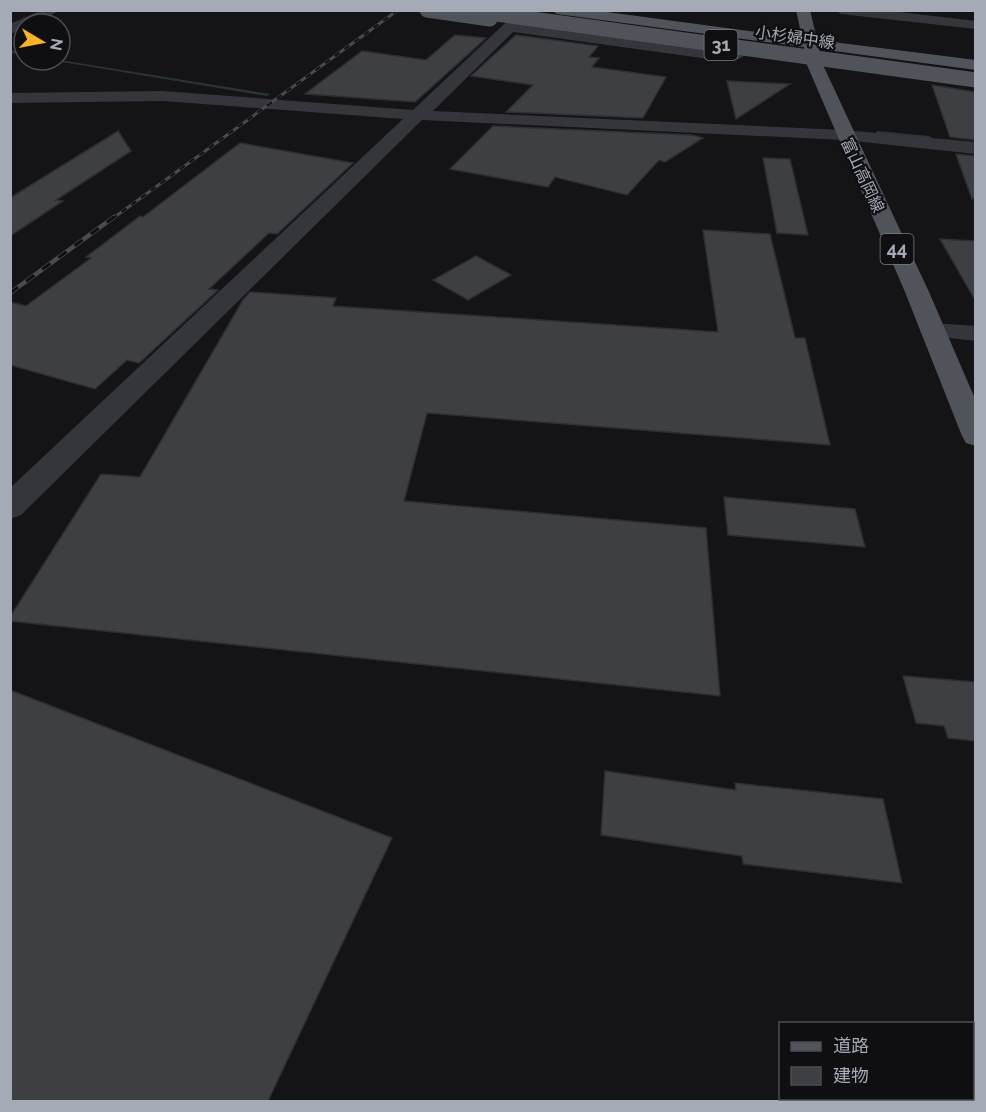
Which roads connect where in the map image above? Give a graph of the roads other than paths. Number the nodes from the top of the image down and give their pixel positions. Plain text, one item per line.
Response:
1 (54, 10) edge
2 (427, 10) edge
3 (467, 10) edge
4 (522, 10) edge
5 (527, 10) edge
6 (557, 10) edge
7 (590, 10) edge
8 (803, 10) edge
9 (841, 10) edge
10 (975, 25) edge
11 (510, 27) junction
12 (10, 30) edge
13 (716, 31) junction
14 (739, 54) junction
15 (813, 54) junction
16 (975, 65) edge
17 (975, 72) edge
18 (975, 80) edge
19 (975, 87) edge
20 (10, 98) edge
21 (417, 115) junction
22 (844, 135) junction
23 (975, 148) edge
24 (933, 330) junction
25 (975, 333) edge
26 (975, 436) edge
27 (10, 507) edge

1 - 12 street
2 - 14 main road, 31, bridge
3 - 18 main road, 小杉婦中線 / 31, bridge
4 - 17 main road, 小杉婦中線 / 31
5 - 11 street
6 - 13 main road, 31
7 - 13 street
8 - 15 main road, 富山高岡線 / 44
9 - 10 street
11 - 14 street
11 - 21 street
13 - 15 main road, 31
14 - 15 main road, 31
15 - 16 main road, 31
15 - 19 main road, 31
15 - 22 main road, 富山高岡線 / 44
20 - 21 street
21 - 22 street
21 - 27 street
22 - 23 street
22 - 24 main road, 富山高岡線 / 44
24 - 25 street
24 - 26 main road, 富山高岡線 / 44

